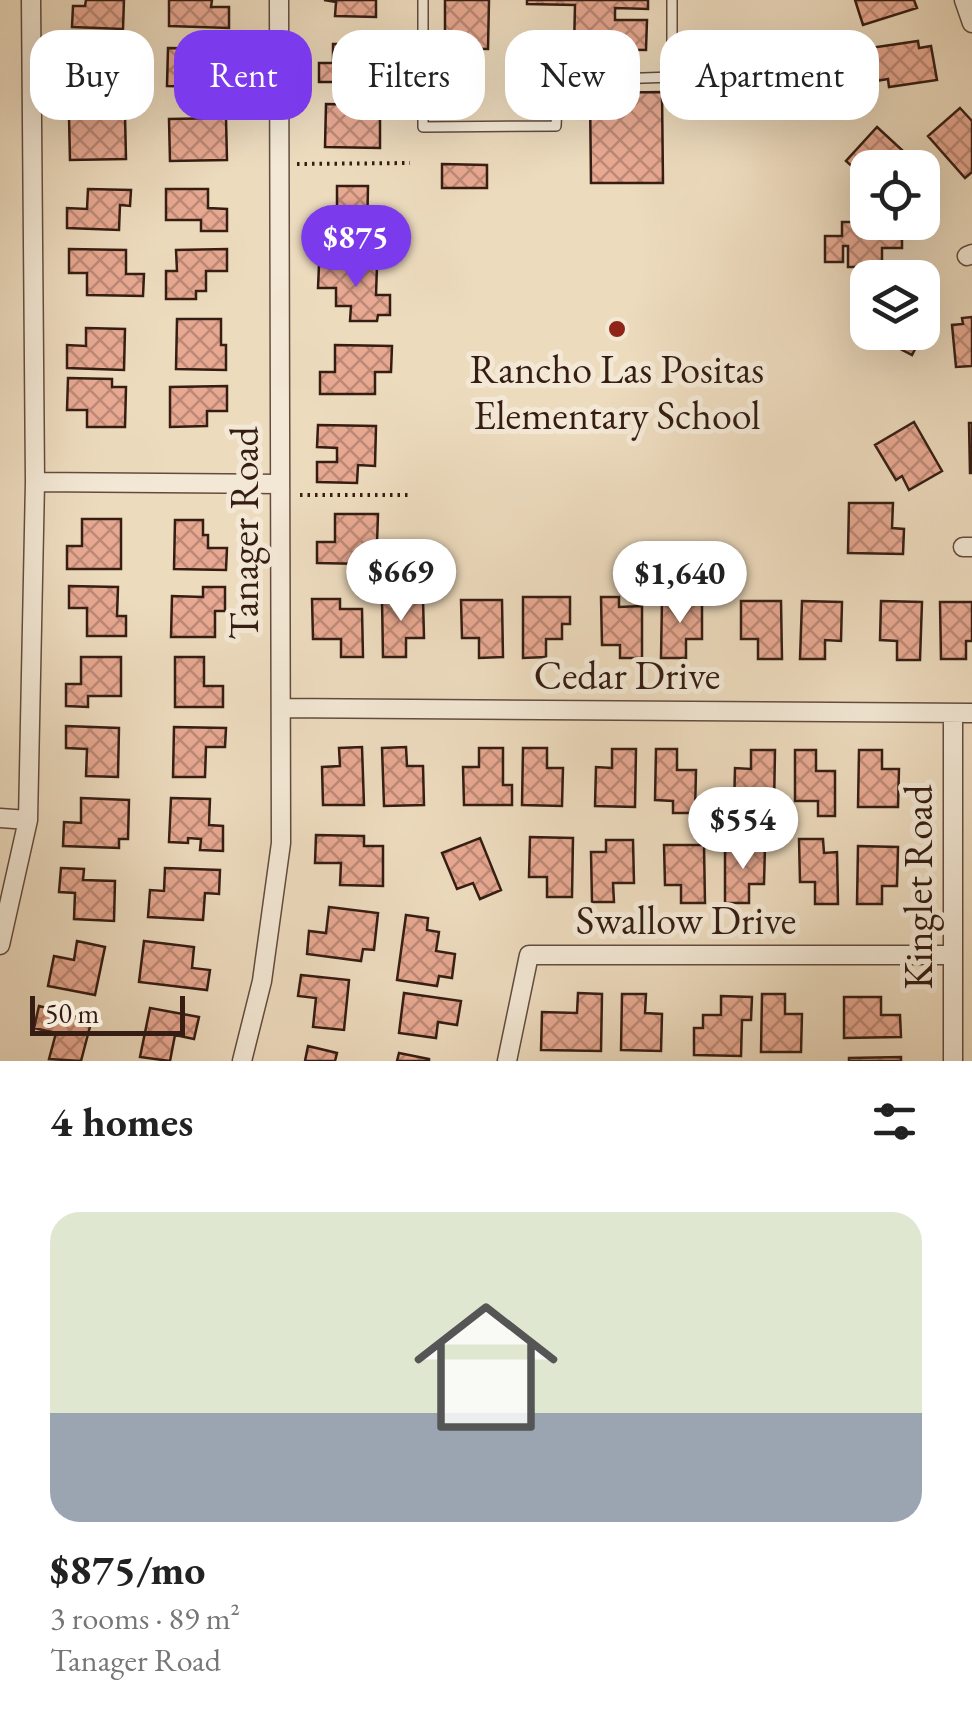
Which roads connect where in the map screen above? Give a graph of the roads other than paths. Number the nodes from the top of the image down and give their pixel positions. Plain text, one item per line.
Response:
1 (31, 0) edge
2 (279, 0) edge
3 (423, 0) edge
4 (672, 0) edge
5 (964, 0) edge
6 (972, 24) edge
7 (35, 482) junction
8 (278, 484) junction
9 (281, 708) junction
10 (952, 712) junction
11 (972, 713) edge
12 (0, 818) edge
13 (28, 820) junction
14 (0, 945) edge
15 (952, 955) junction
16 (242, 1061) edge
17 (507, 1061) edge
18 (953, 1061) edge

1 - 7 street
2 - 8 street, Tanager Road
3 - 4 lane
5 - 6 street
7 - 8 street
7 - 13 street
8 - 9 street, Tanager Road
9 - 10 street, Cedar Drive
9 - 16 street, Tanager Road
10 - 11 street, Cedar Drive
10 - 15 street, Kinglet Road
12 - 13 street
13 - 14 street
15 - 17 street, Swallow Drive
15 - 18 street, Kinglet Road

